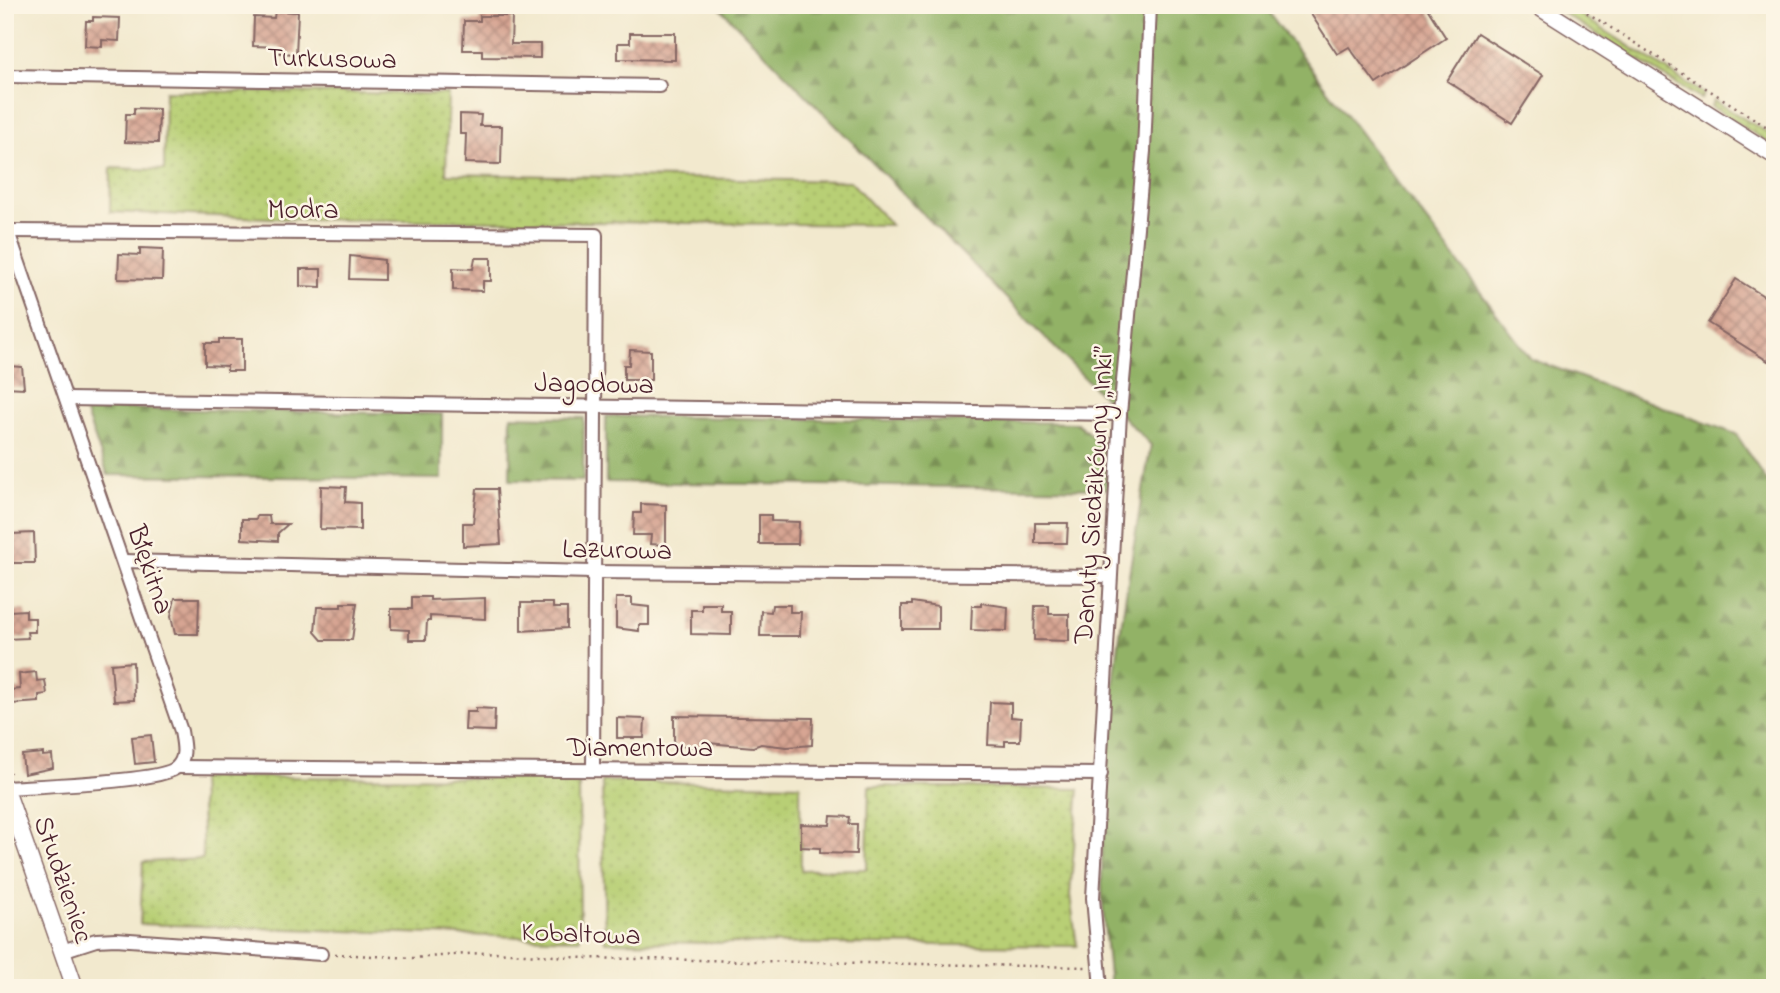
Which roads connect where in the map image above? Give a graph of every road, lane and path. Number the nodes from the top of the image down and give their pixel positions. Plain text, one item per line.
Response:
1 (1150, 5) edge
2 (1536, 5) edge
3 (1575, 5) edge
4 (5, 76) edge
5 (659, 86) dead end
6 (1775, 132) edge
7 (1775, 156) edge
8 (8, 227) edge
9 (67, 398) junction
10 (595, 406) junction
11 (1120, 414) junction
12 (123, 561) junction
13 (592, 572) junction
14 (1110, 576) junction
15 (178, 767) junction
16 (593, 770) junction
17 (1101, 774) junction
18 (6, 787) edge
19 (62, 951) junction
20 (321, 954) joint
21 (1099, 967) junction
22 (75, 988) edge
23 (1101, 988) edge

1 - 11 street, Danuty Siedzikówny „Inki”
2 - 7 street
3 - 6 path
4 - 5 street, Turkusowa
8 - 9 street, Błękitna
8 - 10 street, Modra
9 - 10 street, Jagodowa
9 - 12 street, Błękitna
10 - 11 street, Jagodowa
10 - 13 street
11 - 14 street, Danuty Siedzikówny „Inki”
12 - 13 street, Lazurowa
12 - 15 street, Błękitna
13 - 14 street, Lazurowa
13 - 16 street
14 - 17 street, Danuty Siedzikówny „Inki”
15 - 16 street, Diamentowa
15 - 18 street
16 - 17 street, Diamentowa
17 - 21 street, Danuty Siedzikówny „Inki”
18 - 19 street, Studzieniec
19 - 20 street
19 - 22 street, Studzieniec
20 - 21 path, Kobaltowa
21 - 23 street, Danuty Siedzikówny „Inki”

